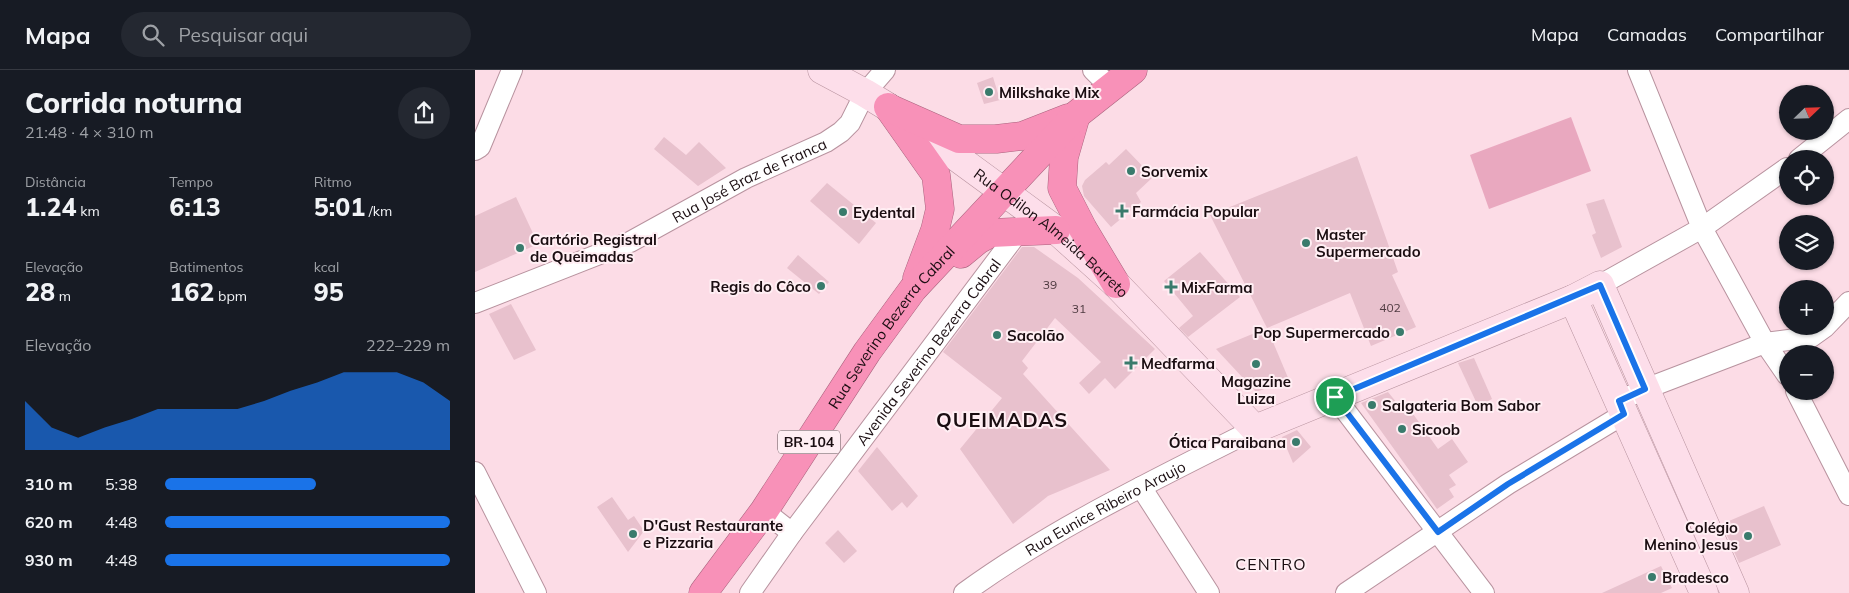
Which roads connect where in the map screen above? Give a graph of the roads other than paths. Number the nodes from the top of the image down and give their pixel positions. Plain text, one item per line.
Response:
1 (512, 70) edge
2 (823, 70) edge
3 (885, 70) edge
4 (1638, 70) edge
5 (1118, 74) edge
6 (865, 93) junction
7 (888, 107) junction
8 (1076, 115) junction
9 (1849, 118) edge
10 (475, 150) edge
11 (1810, 150) edge
12 (1779, 174) edge
13 (1003, 192) junction
14 (1702, 228) junction
15 (1056, 230) junction
16 (1019, 231) junction
17 (1116, 284) junction
18 (1600, 285) junction
19 (913, 289) junction
20 (1573, 298) junction
21 (1849, 302) edge
22 (475, 303) edge
23 (1765, 343) junction
24 (1779, 363) edge
25 (1645, 389) junction
26 (1335, 397) junction
27 (1801, 400) edge
28 (1622, 407) junction
29 (1255, 429) junction
30 (475, 472) edge
31 (1141, 487) junction
32 (1849, 495) edge
33 (764, 511) junction
34 (1438, 532) junction
35 (792, 533) junction
36 (536, 593) edge
37 (703, 593) edge
38 (750, 593) edge
39 (964, 593) edge
40 (1209, 593) edge
41 (1345, 593) edge
42 (1484, 593) edge
43 (1704, 593) edge
44 (1735, 593) edge

1 - 10 street
2 - 6 street, Rua Odilon Almeida Barreto
3 - 6 street, Rua José Braz de Franca
4 - 14 street
5 - 8 highway, BR-104
6 - 7 street, Rua Odilon Almeida Barreto
6 - 22 street, Rua José Braz de Franca
7 - 8 highway
7 - 13 street, Rua Odilon Almeida Barreto
7 - 19 highway
8 - 13 highway, BR-104
8 - 17 highway
9 - 11 street
12 - 14 street, Rua Eunice Ribeiro Araujo
13 - 15 street, Rua Odilon Almeida Barreto
13 - 19 highway, Rua Severino Bezerra Cabral / BR-104
14 - 18 street, Rua Eunice Ribeiro Araujo
14 - 23 street
15 - 16 highway
15 - 17 street, Rua Odilon Almeida Barreto
16 - 19 highway
16 - 35 street, Avenida Severino Bezerra Cabral
17 - 29 street, Rua Odilon Almeida Barreto
18 - 20 street, Rua Eunice Ribeiro Araujo
18 - 25 street
19 - 33 highway, Rua Severino Bezerra Cabral / BR-104
20 - 26 street, Rua Eunice Ribeiro Araujo
20 - 28 street
21 - 23 street
23 - 24 street
23 - 25 street
25 - 28 street
25 - 44 street
26 - 29 street, Rua Eunice Ribeiro Araujo
26 - 34 street
27 - 32 street
28 - 34 street
28 - 43 street
29 - 31 street, Rua Eunice Ribeiro Araujo
30 - 36 street
31 - 39 street, Rua Eunice Ribeiro Araujo
31 - 40 street
33 - 35 street
33 - 37 highway, Rua Severino Bezerra Cabral / BR-104
34 - 41 street
34 - 42 street
35 - 38 street, Avenida Severino Bezerra Cabral

